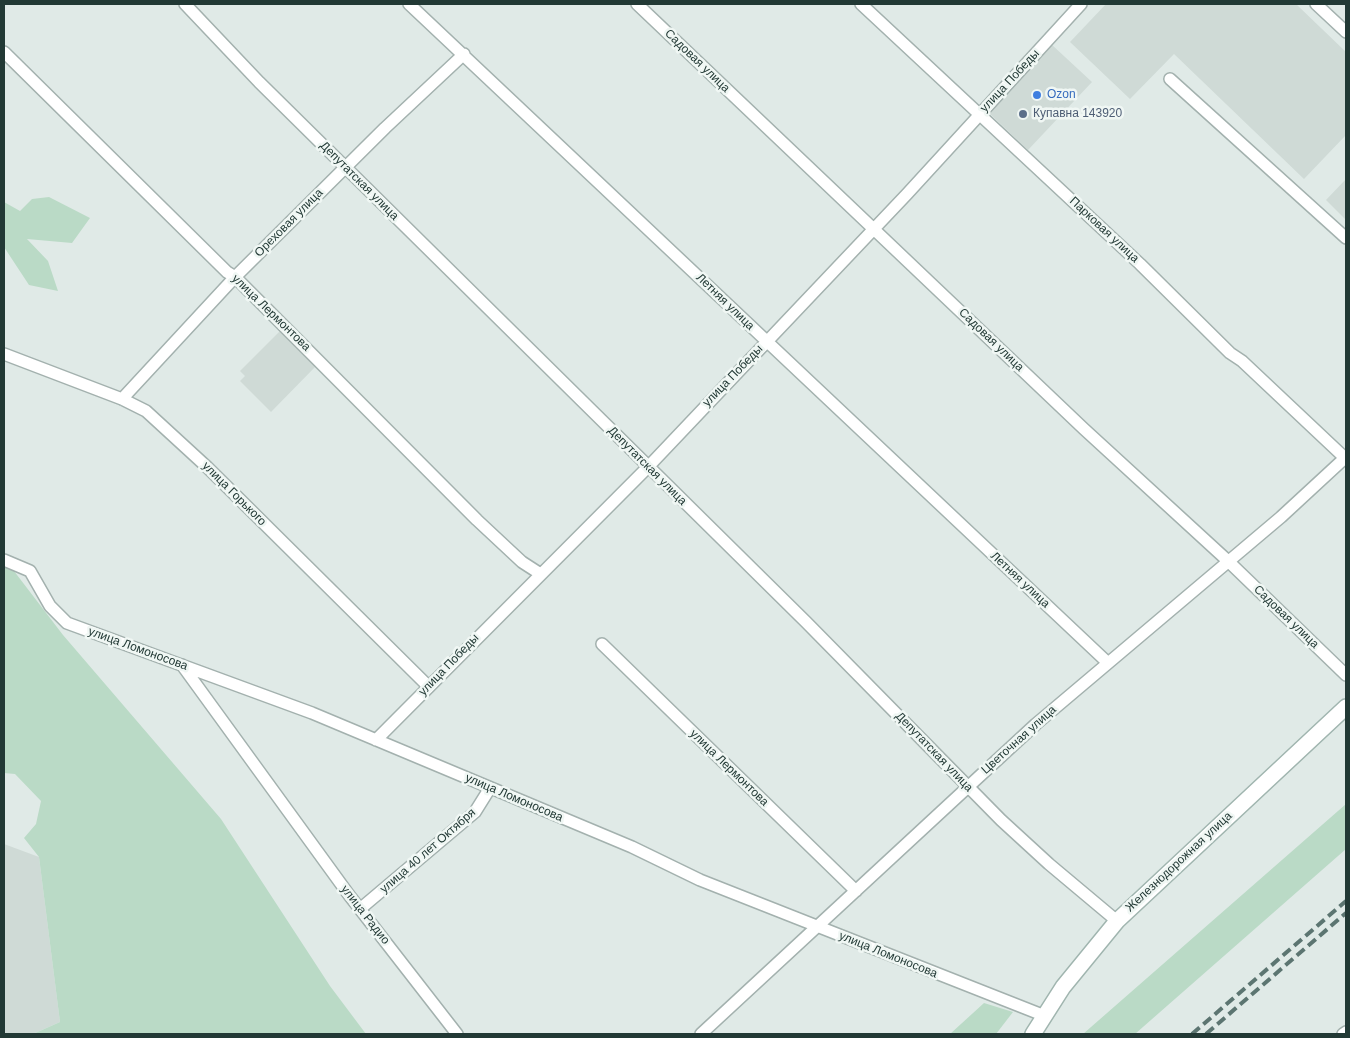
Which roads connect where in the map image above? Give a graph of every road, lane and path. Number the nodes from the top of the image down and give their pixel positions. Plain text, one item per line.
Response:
1 (185, 4) edge
2 (409, 4) edge
3 (637, 4) edge
4 (861, 4) edge
5 (1081, 4) edge
6 (1316, 4) edge
7 (1346, 32) edge
8 (4, 52) edge
9 (464, 54) junction
10 (1170, 79) dead end
11 (980, 114) junction
12 (345, 167) junction
13 (874, 229) junction
14 (1346, 238) edge
15 (235, 276) junction
16 (766, 342) junction
17 (4, 354) edge
18 (122, 399) junction
19 (1346, 457) edge
20 (648, 467) junction
21 (4, 560) edge
22 (1228, 561) junction
23 (539, 573) junction
24 (602, 644) dead end
25 (1107, 662) junction
26 (182, 665) junction
27 (1346, 675) edge
28 (429, 687) junction
29 (1346, 707) edge
30 (376, 740) junction
31 (968, 786) junction
32 (490, 788) junction
33 (856, 891) junction
34 (360, 909) junction
35 (1117, 921) junction
36 (818, 927) junction
37 (1045, 1016) junction
38 (1346, 1032) edge
39 (457, 1034) edge
40 (700, 1034) edge
41 (1033, 1034) edge
42 (1343, 1034) edge

1 - 12 street, Депутатская улица
2 - 9 street, Летняя улица
3 - 13 street, Садовая улица
4 - 11 street, Парковая улица
5 - 11 street, улица Победы
6 - 7 street
8 - 15 street, улица Лермонтова
9 - 12 street, Ореховая улица
9 - 16 street, Летняя улица
10 - 14 street
11 - 13 street, улица Победы
11 - 19 street, Парковая улица
12 - 15 street, Ореховая улица
12 - 20 street, Депутатская улица
13 - 16 street, улица Победы
13 - 22 street, Садовая улица
15 - 18 street, Ореховая улица
15 - 23 street, улица Лермонтова
16 - 20 street, улица Победы
16 - 25 street, Летняя улица
17 - 18 street, улица Горького
18 - 28 street, улица Горького
19 - 22 street, Цветочная улица
20 - 23 street, улица Победы
20 - 31 street, Депутатская улица
21 - 26 street, улица Ломоносова
22 - 25 street, Цветочная улица
22 - 27 street, Садовая улица
23 - 28 street, улица Победы
24 - 33 street, улица Лермонтова
25 - 31 street, Цветочная улица
26 - 30 street, улица Ломоносова
26 - 34 street, улица Радио
28 - 30 street, улица Победы
29 - 35 main road, Железнодорожная улица
30 - 32 street, улица Ломоносова
31 - 33 street, Цветочная улица
31 - 35 street, Депутатская улица
32 - 34 street, улица 40 лет Октября
32 - 36 street, улица Ломоносова
33 - 36 street, Цветочная улица
34 - 39 street, улица Радио
35 - 37 main road, Железнодорожная улица
36 - 37 street, улица Ломоносова
36 - 40 street, Цветочная улица
37 - 41 main road, Железнодорожная улица
38 - 42 street

